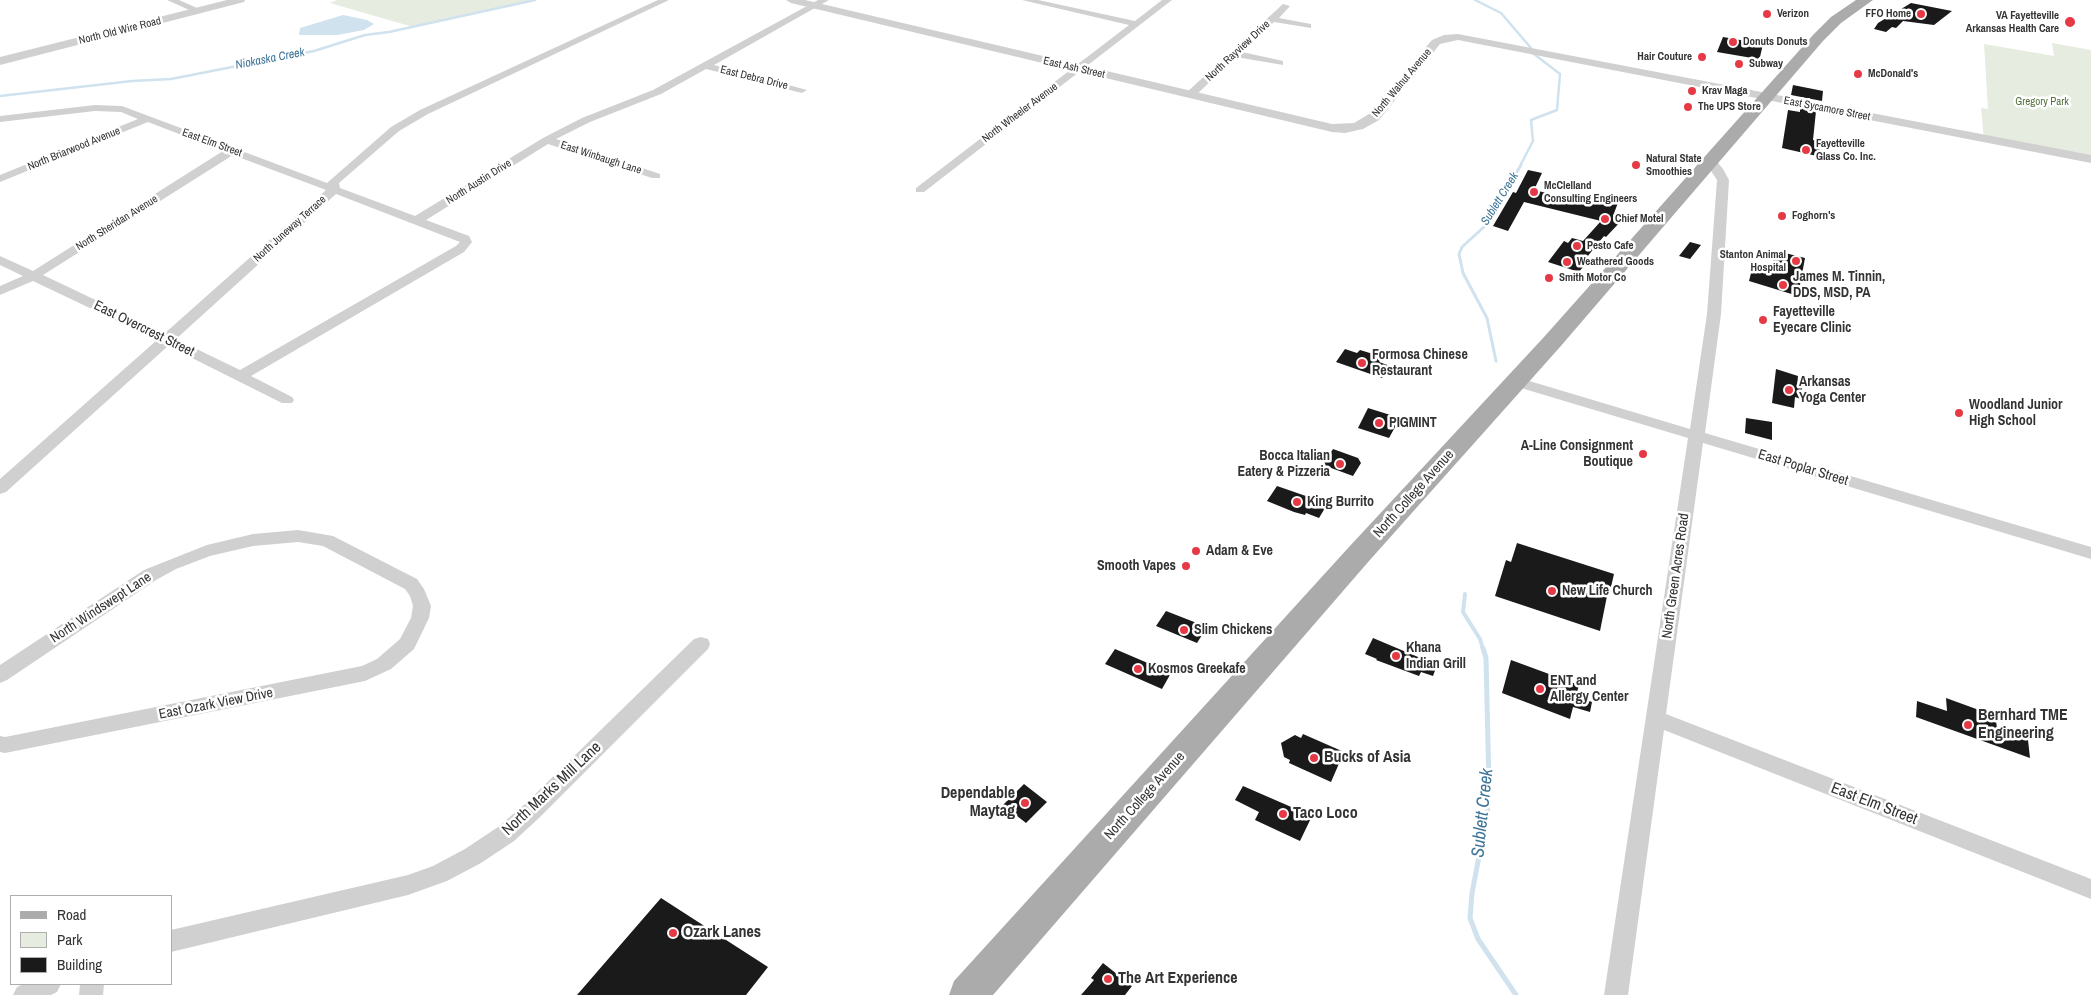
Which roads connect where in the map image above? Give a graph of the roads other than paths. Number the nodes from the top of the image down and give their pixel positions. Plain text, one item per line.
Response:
1 (171, 0) edge
2 (240, 0) edge
3 (666, 0) edge
4 (791, 0) edge
5 (1026, 0) edge
6 (1168, 0) edge
7 (1866, 0) edge
8 (820, 3) edge
9 (1286, 6) dead end
10 (199, 11) junction
11 (1272, 18) junction
12 (1137, 24) junction
13 (1308, 26) dead end
14 (1444, 38) joint
15 (1235, 54) junction
16 (0, 61) edge
17 (1280, 63) dead end
18 (706, 66) junction
19 (1079, 69) junction
20 (1780, 81) junction
21 (802, 90) dead end
22 (1190, 95) junction
23 (1766, 97) junction
24 (1810, 106) junction
25 (0, 119) edge
26 (147, 119) junction
27 (1358, 126) joint
28 (547, 140) junction
29 (233, 150) junction
30 (2091, 159) edge
31 (1710, 160) junction
32 (656, 176) dead end
33 (0, 178) edge
34 (335, 189) junction
35 (920, 190) dead end
36 (417, 220) junction
37 (0, 260) edge
38 (33, 276) junction
39 (0, 291) edge
40 (168, 340) junction
41 (239, 377) junction
42 (1516, 382) junction
43 (287, 400) dead end
44 (1696, 436) junction
45 (2, 482) edge
46 (2091, 553) edge
47 (415, 631) joint
48 (701, 644) dead end
49 (0, 675) edge
50 (1656, 718) junction
51 (0, 744) edge
52 (2091, 889) edge
53 (172, 941) edge
54 (47, 985) edge
55 (25, 995) edge
56 (968, 995) edge
57 (1616, 995) edge

1 - 10 street
2 - 10 street, North Old Wire Road
3 - 34 street, North Juneway Terrace
4 - 8 street, East Ash Street
5 - 12 street
6 - 12 street, North Wheeler Avenue
7 - 20 main road, North College Avenue
8 - 18 street, North Austin Drive
8 - 19 street, East Ash Street
9 - 11 street, North Rayview Drive
10 - 16 street, North Old Wire Road
11 - 13 street
11 - 15 street, North Rayview Drive
12 - 19 street, North Wheeler Avenue
14 - 23 street, East Sycamore Street
14 - 27 street, North Walnut Avenue
15 - 17 street
15 - 22 street, North Rayview Drive
18 - 21 street, East Debra Drive
18 - 28 street, North Austin Drive
19 - 22 street, East Ash Street
19 - 35 street, North Wheeler Avenue
20 - 23 main road, North College Avenue
20 - 24 street
22 - 27 street, East Ash Street
23 - 24 street, East Sycamore Street
23 - 31 main road, North College Avenue
24 - 30 street, East Sycamore Street
25 - 26 street, East Elm Street
26 - 29 street, East Elm Street
26 - 33 street, North Briarwood Avenue
28 - 32 street, East Winbaugh Lane
28 - 36 street, North Austin Drive
29 - 34 street, East Elm Street
29 - 38 street, North Sheridan Avenue
31 - 42 main road, North College Avenue
31 - 44 street, North Green Acres Road
34 - 36 street, East Elm Street
34 - 40 street, North Juneway Terrace
36 - 41 street
37 - 38 street, East Overcrest Street
38 - 39 street, North Sheridan Avenue
38 - 40 street, East Overcrest Street
40 - 41 street, East Overcrest Street
40 - 45 street, North Juneway Terrace
41 - 43 street, East Overcrest Street
42 - 44 street, East Poplar Street
42 - 56 main road, North College Avenue
44 - 46 street, East Poplar Street
44 - 50 street, North Green Acres Road
47 - 49 street, North Windswept Lane
47 - 51 street, East Ozark View Drive
48 - 53 street, North Marks Mill Lane
50 - 52 street, East Elm Street
50 - 57 street, North Green Acres Road
54 - 55 street

